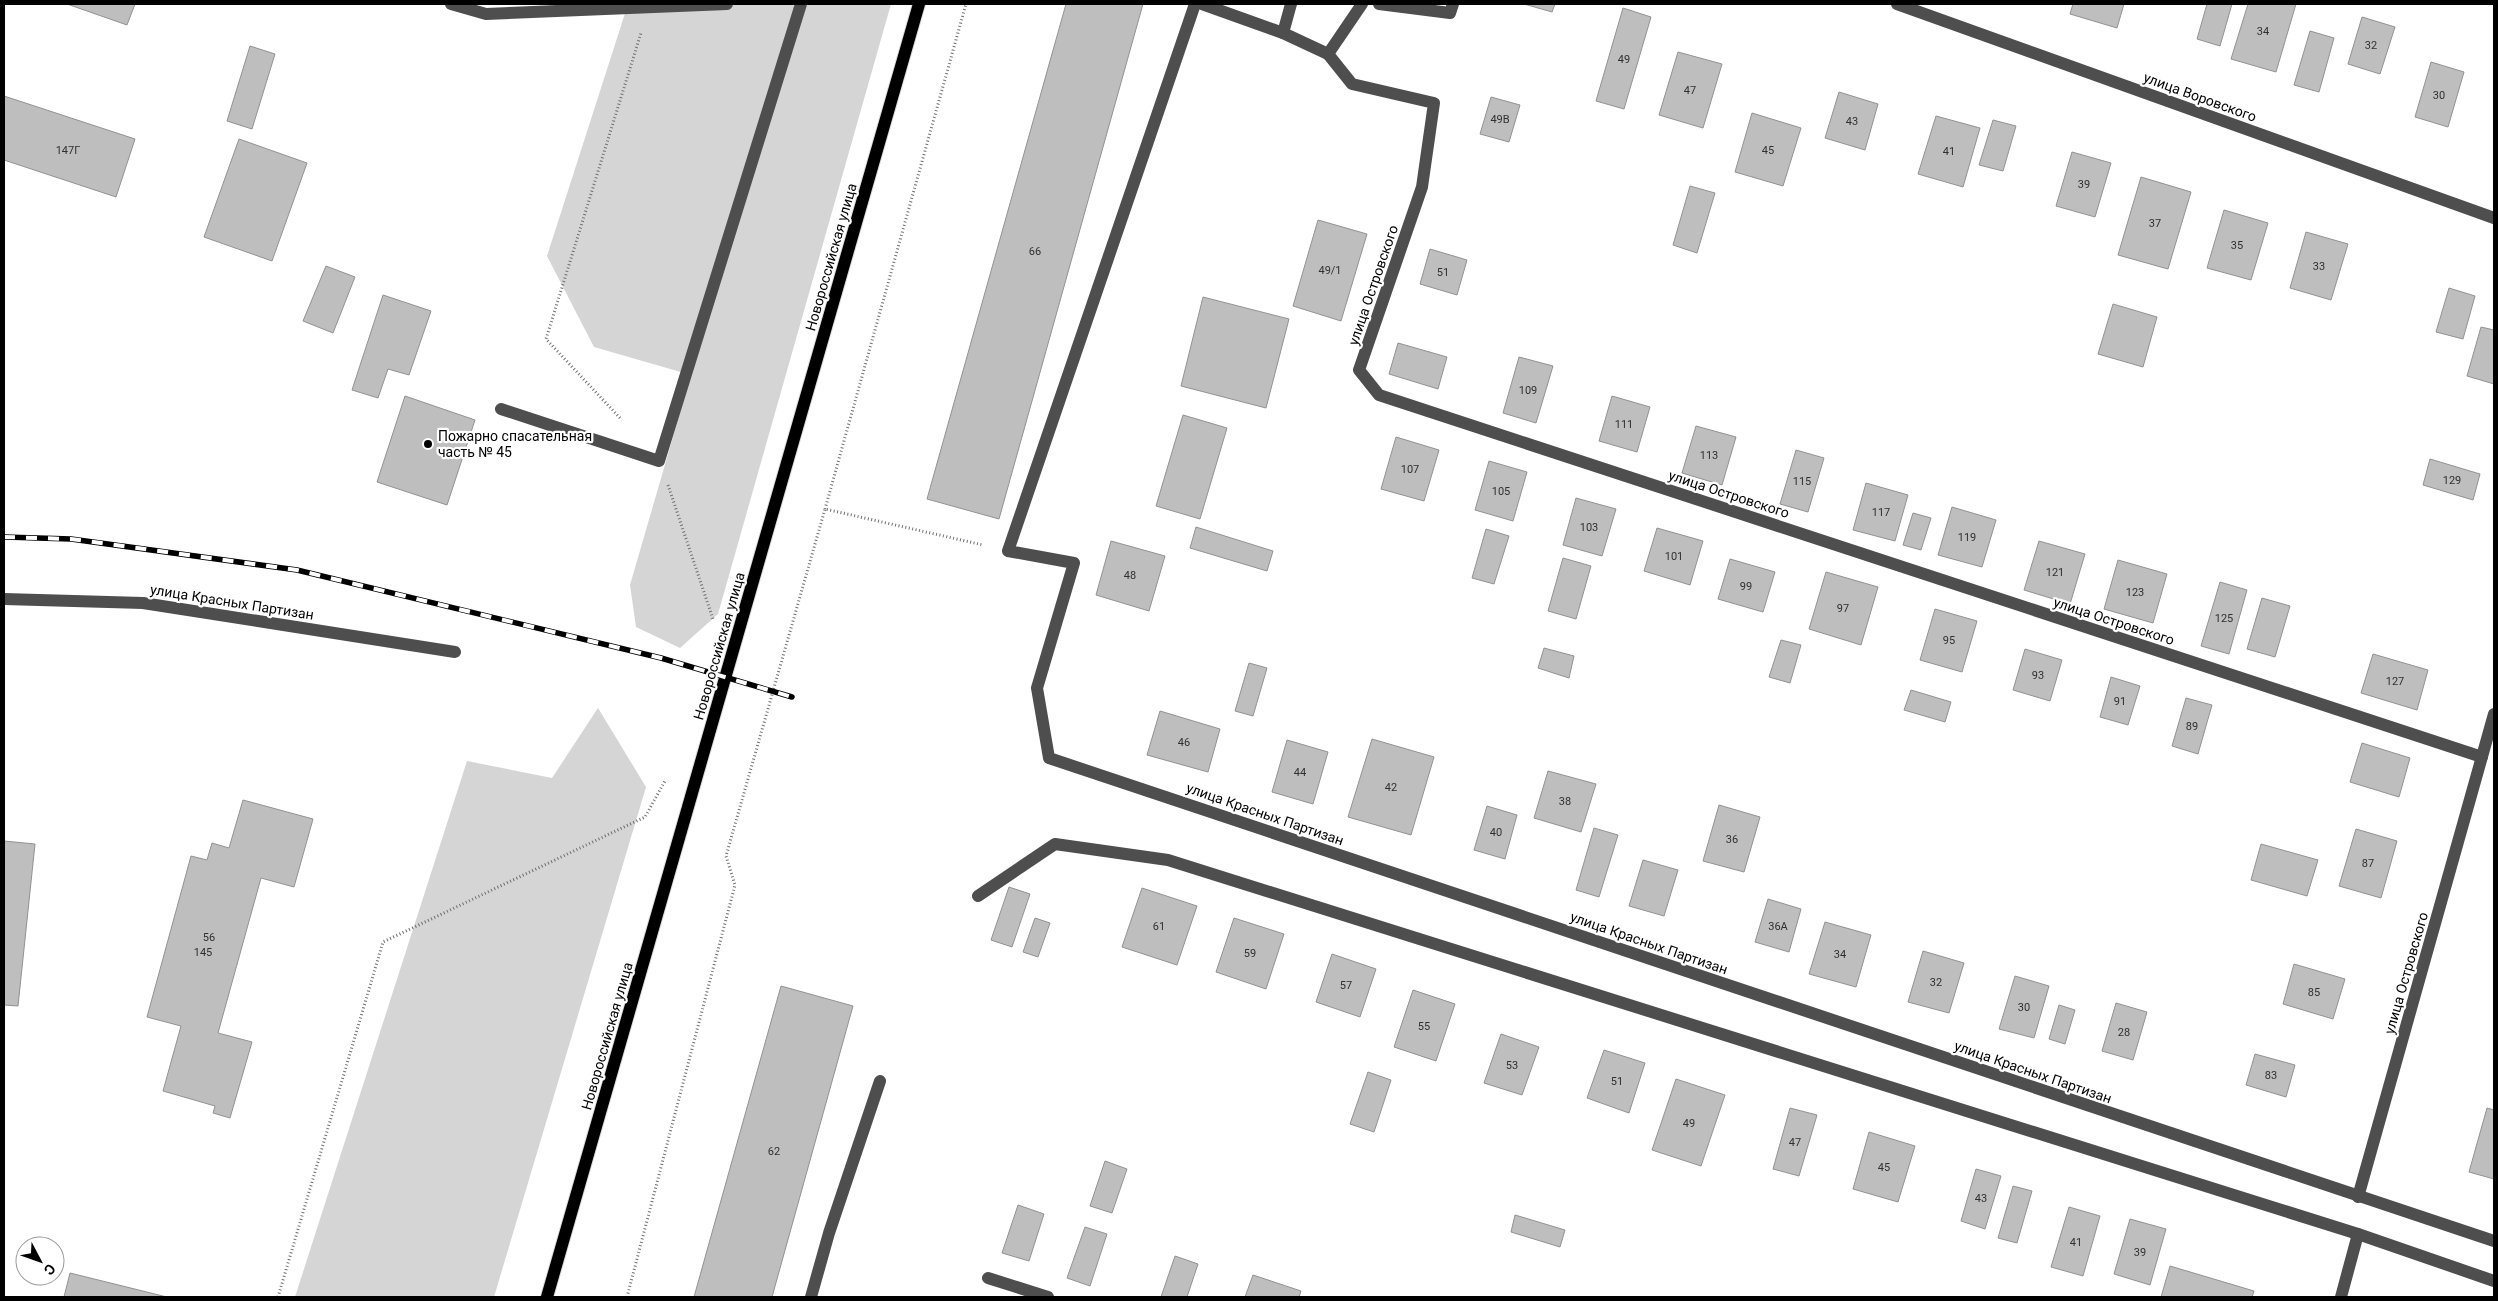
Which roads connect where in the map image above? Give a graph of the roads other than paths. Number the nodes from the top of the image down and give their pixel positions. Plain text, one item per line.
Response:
1 (451, 4) edge
2 (727, 4) edge
3 (801, 4) edge
4 (919, 4) edge
5 (1195, 4) edge
6 (1202, 4) edge
7 (1291, 4) edge
8 (1362, 4) edge
9 (1379, 4) edge
10 (1453, 4) edge
11 (1897, 4) edge
12 (1282, 33) junction
13 (1328, 54) junction
14 (2494, 218) edge
15 (501, 409) dead end
16 (4, 599) edge
17 (455, 652) dead end
18 (2494, 714) edge
19 (2482, 757) junction
20 (978, 896) dead end
21 (880, 1082) dead end
22 (2358, 1197) junction
23 (2358, 1234) junction
24 (2494, 1241) edge
25 (988, 1278) dead end
26 (2494, 1281) edge
27 (548, 1297) edge
28 (812, 1297) edge
29 (1048, 1297) edge
30 (2341, 1297) edge

1 - 2 street
3 - 15 street
4 - 27 main road, Новороссийская улица
5 - 22 street, улица Красных Партизан
6 - 12 street
7 - 12 street
8 - 13 street
9 - 10 street
11 - 14 street, улица Воровского
12 - 13 street
13 - 19 street, улица Островского
16 - 17 street, улица Красных Партизан
18 - 19 street, улица Островского
19 - 22 street, улица Островского
20 - 23 street
21 - 28 street
22 - 24 street, улица Красных Партизан
23 - 26 street
23 - 30 street
25 - 29 street

